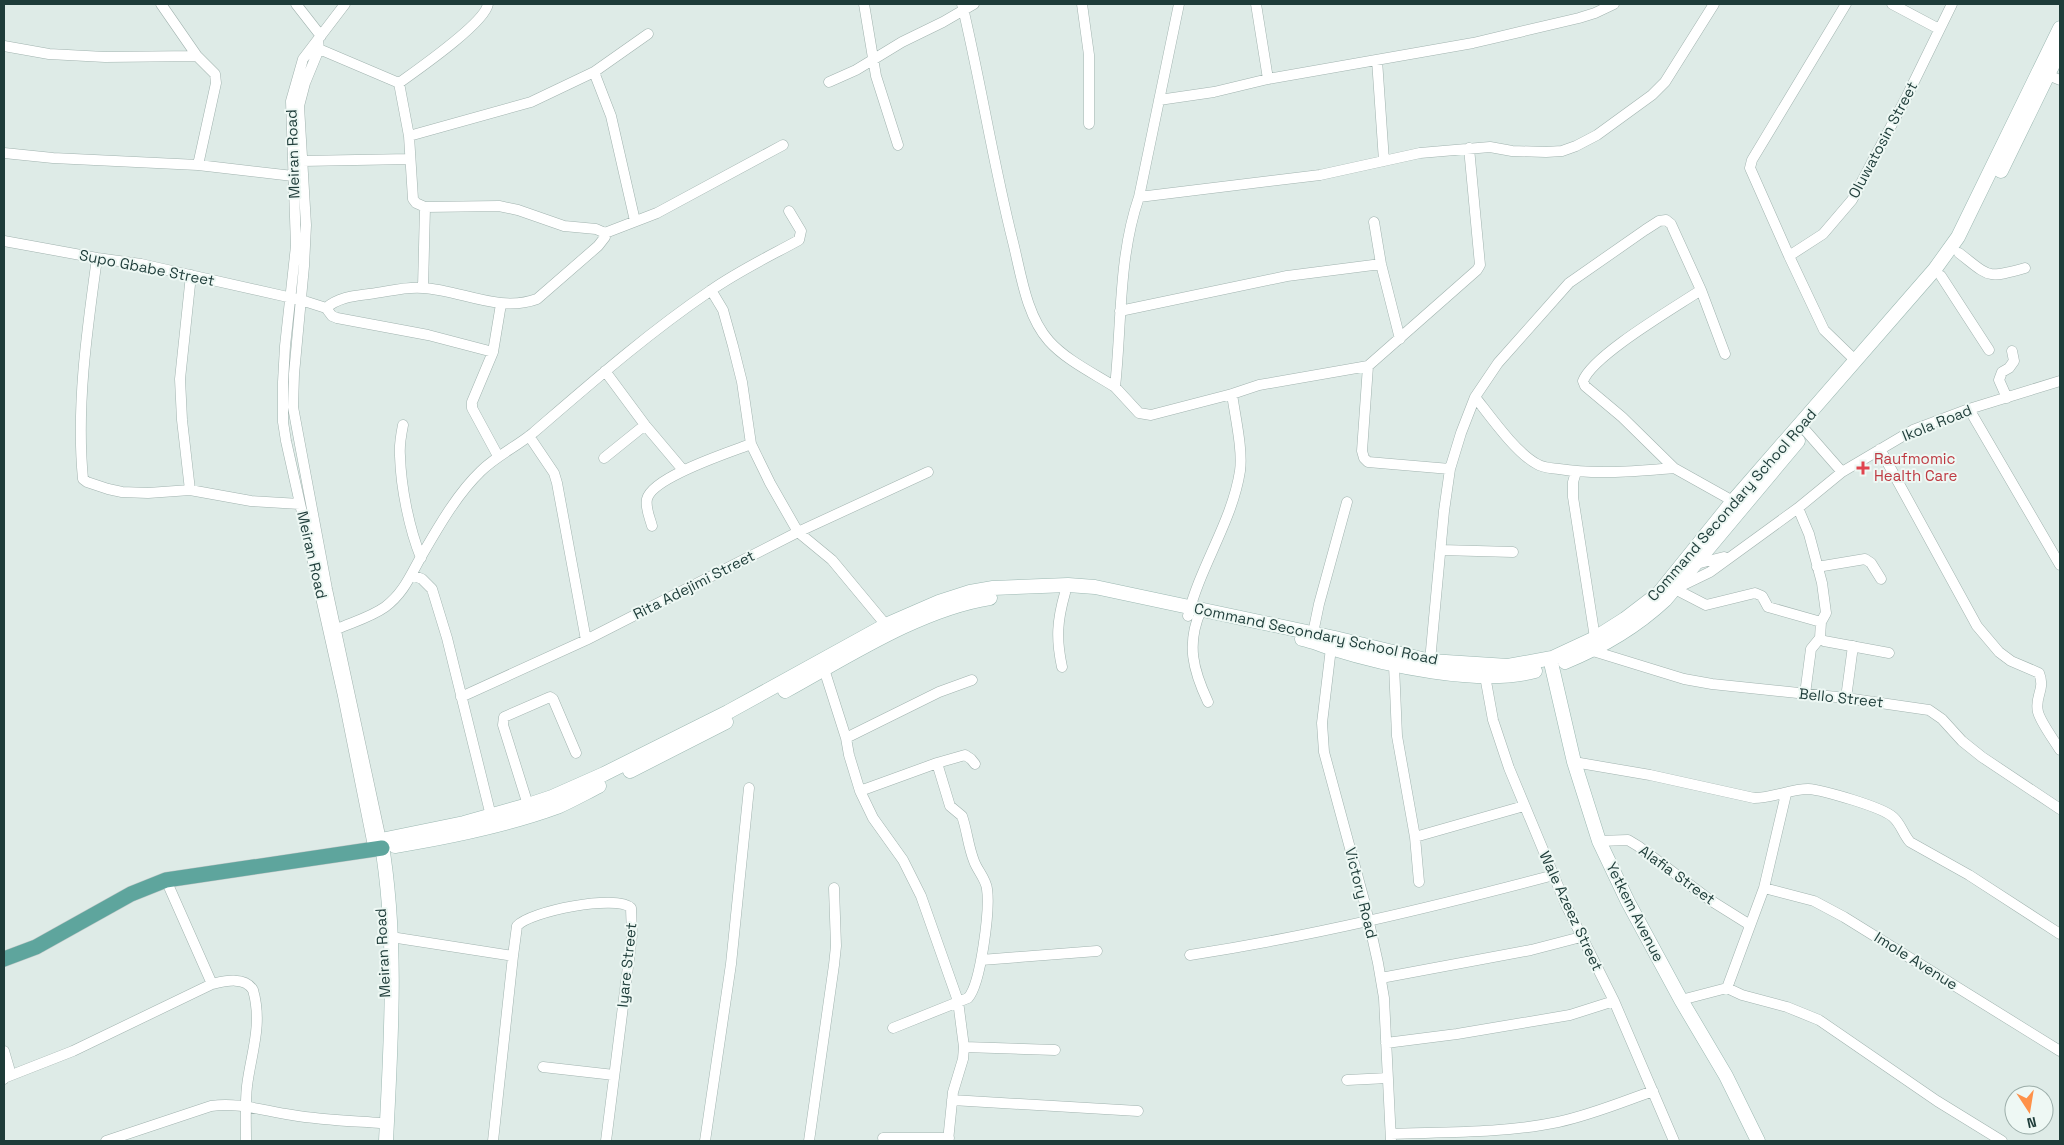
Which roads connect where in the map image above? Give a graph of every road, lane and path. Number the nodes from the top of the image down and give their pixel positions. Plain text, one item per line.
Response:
1 (161, 4) edge
2 (296, 4) edge
3 (345, 4) edge
4 (488, 4) edge
5 (864, 4) edge
6 (974, 4) edge
7 (1082, 4) edge
8 (1180, 4) edge
9 (1256, 4) edge
10 (1614, 4) edge
11 (1714, 4) edge
12 (1846, 4) edge
13 (1892, 4) edge
14 (1952, 4) edge
15 (963, 7) edge
16 (2060, 28) edge
17 (1939, 29) junction
18 (648, 34) dead end
19 (320, 42) junction
20 (4, 46) edge
21 (2060, 50) edge
22 (197, 56) junction
23 (874, 60) junction
24 (1377, 60) junction
25 (594, 72) junction
26 (2054, 78) edge
27 (1268, 80) junction
28 (829, 82) dead end
29 (399, 83) junction
30 (1160, 100) junction
31 (2019, 123) junction
32 (1089, 124) dead end
33 (409, 136) junction
34 (783, 145) dead end
35 (898, 145) dead end
36 (1468, 148) junction
37 (4, 153) edge
38 (410, 159) junction
39 (302, 161) junction
40 (1384, 161) junction
41 (198, 165) junction
42 (293, 176) junction
43 (1139, 197) junction
44 (425, 207) junction
45 (790, 211) dead end
46 (635, 221) junction
47 (1374, 222) dead end
48 (605, 233) junction
49 (4, 241) edge
50 (1959, 253) junction
51 (1789, 256) junction
52 (97, 258) junction
53 (1381, 264) junction
54 (2025, 268) dead end
55 (191, 275) junction
56 (1941, 276) junction
57 (423, 288) junction
58 (711, 290) junction
59 (1701, 290) junction
60 (295, 299) junction
61 (501, 304) junction
62 (326, 308) junction
63 (1120, 311) junction
64 (1400, 339) junction
65 (1989, 350) dead end
66 (2012, 351) dead end
67 (493, 352) junction
68 (1725, 354) dead end
69 (1856, 361) junction
70 (1368, 366) junction
71 (605, 372) junction
72 (2060, 381) edge
73 (1115, 387) junction
74 (1232, 394) junction
75 (1475, 397) junction
76 (2007, 398) junction
77 (1969, 409) junction
78 (402, 425) dead end
79 (645, 425) junction
80 (1806, 431) junction
81 (529, 436) junction
82 (751, 444) junction
83 (1880, 449) junction
84 (498, 456) junction
85 (604, 458) dead end
86 (1674, 468) junction
87 (1450, 469) junction
88 (682, 470) junction
89 (928, 472) dead end
90 (1576, 472) junction
91 (1842, 472) junction
92 (190, 490) junction
93 (1733, 501) junction
94 (1346, 502) dead end
95 (300, 504) junction
96 (1798, 508) junction
97 (652, 526) dead end
98 (798, 532) junction
99 (1441, 550) junction
100 (1513, 552) dead end
101 (1732, 555) junction
102 (421, 558) junction
103 (1692, 561) junction
104 (2060, 565) edge
105 (1817, 567) junction
106 (412, 575) junction
107 (1881, 579) dead end
108 (1676, 588) junction
109 (1070, 591) junction
110 (1194, 613) junction
111 (1821, 622) junction
112 (886, 625) junction
113 (337, 629) junction
114 (1313, 633) junction
115 (1820, 638) junction
116 (586, 640) junction
117 (1594, 644) junction
118 (1853, 646) junction
119 (1330, 648) junction
120 (1888, 652) dead end
121 (836, 657) junction
122 (1430, 661) junction
123 (1394, 665) junction
124 (1062, 667) dead end
125 (1552, 667) junction
126 (824, 670) junction
127 (1484, 676) junction
128 (972, 680) dead end
129 (1804, 694) junction
130 (461, 698) junction
131 (1846, 698) junction
132 (1208, 702) dead end
133 (846, 738) junction
134 (2060, 750) edge
135 (576, 753) dead end
136 (1574, 762) junction
137 (937, 763) junction
138 (975, 764) dead end
139 (365, 784) junction
140 (749, 788) dead end
141 (860, 791) junction
142 (1786, 794) junction
143 (528, 806) junction
144 (1524, 806) junction
145 (2060, 808) edge
146 (491, 816) junction
147 (1415, 837) junction
148 (1599, 841) junction
149 (377, 844) junction
150 (1554, 875) junction
151 (166, 880) junction
152 (1418, 882) dead end
153 (834, 888) dead end
154 (1764, 888) junction
155 (384, 898) junction
156 (1369, 922) junction
157 (1750, 925) junction
158 (2060, 934) edge
159 (392, 937) junction
160 (1581, 937) junction
161 (1097, 951) dead end
162 (4, 952) edge
163 (1190, 955) dead end
164 (513, 956) junction
165 (4, 959) edge
166 (981, 960) junction
167 (1381, 978) junction
168 (212, 984) junction
169 (1727, 988) junction
170 (1614, 1000) junction
171 (1682, 1000) junction
172 (958, 1001) junction
173 (893, 1028) dead end
174 (1386, 1043) junction
175 (964, 1046) junction
176 (1055, 1050) dead end
177 (4, 1051) edge
178 (2060, 1051) edge
179 (543, 1067) dead end
180 (614, 1075) junction
181 (1388, 1078) junction
182 (4, 1079) edge
183 (1347, 1080) dead end
184 (1652, 1091) junction
185 (952, 1100) junction
186 (246, 1106) junction
187 (1138, 1111) dead end
188 (380, 1124) junction
189 (1489, 1136) edge
190 (883, 1138) dead end
191 (1391, 1138) edge
192 (949, 1140) edge
193 (106, 1141) edge
194 (246, 1141) edge
195 (380, 1141) edge
196 (386, 1141) edge
197 (493, 1141) edge
198 (606, 1141) edge
199 (705, 1141) edge
200 (809, 1141) edge
201 (1674, 1141) edge
202 (1758, 1141) edge
203 (2002, 1141) edge

1 - 22 street
2 - 19 street
3 - 19 street
4 - 29 street
5 - 23 street
6 - 15 street
7 - 32 street
8 - 30 street
9 - 27 street
10 - 24 street
11 - 36 street
12 - 51 street
13 - 17 street
14 - 17 street, Oluwatosin Street
15 - 23 street
15 - 73 street
16 - 31 main road, Command Secondary School Road
17 - 51 street, Oluwatosin Street
18 - 25 street
19 - 29 street
19 - 39 street, Meiran Road
19 - 42 street, Meiran Road
20 - 22 street
21 - 26 main road, Command Secondary School Road
22 - 41 street
23 - 28 street
23 - 35 street
24 - 27 street
24 - 40 street
25 - 33 street
25 - 46 street
26 - 31 main road, Command Secondary School Road
27 - 30 street
29 - 33 street
30 - 43 street
31 - 50 main road, Command Secondary School Road
31 - 69 main road, Command Secondary School Road
33 - 38 street
34 - 46 street
36 - 40 street
36 - 64 street
37 - 41 street
38 - 39 street
38 - 44 street
39 - 60 street, Meiran Road
40 - 43 street
41 - 42 street
42 - 60 street, Meiran Road
43 - 63 street
44 - 48 street
44 - 57 street
45 - 58 street
46 - 48 street
47 - 53 street
48 - 61 street
49 - 52 street, Supo Gbabe Street
50 - 54 street
50 - 56 main road, Command Secondary School Road
51 - 69 street
52 - 55 street, Supo Gbabe Street
52 - 92 street
53 - 63 street
53 - 64 street
55 - 60 street, Supo Gbabe Street
55 - 92 street
56 - 65 street
56 - 80 main road, Command Secondary School Road
57 - 61 street
57 - 62 street
58 - 71 street
58 - 82 street
59 - 68 street
59 - 75 street
59 - 86 street
60 - 62 street, Supo Gbabe Street
60 - 95 street, Meiran Road
60 - 113 street, Meiran Road
61 - 67 street
62 - 67 street, Supo Gbabe Street
63 - 73 street
64 - 70 street
66 - 76 street
67 - 84 street
69 - 93 main road, Command Secondary School Road
70 - 74 street
70 - 87 street
71 - 79 street
71 - 81 street
72 - 76 street, Ikola Road
73 - 74 street
74 - 110 street
75 - 87 street
75 - 90 street
76 - 77 street, Ikola Road
77 - 83 street, Ikola Road
77 - 104 street
78 - 102 street
79 - 85 street
79 - 88 street
80 - 91 street
80 - 103 main road, Command Secondary School Road
81 - 84 street
81 - 116 street
82 - 88 street
82 - 98 street
83 - 91 street, Ikola Road
83 - 134 street
84 - 102 street
86 - 90 street
86 - 93 street
87 - 99 street
88 - 97 street
89 - 98 street, Rita Adejimi Street
90 - 117 street
91 - 96 street, Ikola Road
92 - 95 street
93 - 103 main road, Command Secondary School Road
94 - 114 street
95 - 139 street, Meiran Road
96 - 101 street, Ikola Road
96 - 105 street
98 - 112 street
98 - 116 street, Rita Adejimi Street
99 - 100 street
99 - 122 street
101 - 103 street
101 - 108 street, Ikola Road
102 - 106 street
103 - 108 main road, Command Secondary School Road
103 - 117 main road, Command Secondary School Road
105 - 107 street
105 - 111 street
106 - 113 street
106 - 130 street
108 - 111 street
108 - 117 main road, Command Secondary School Road
109 - 110 main road, Command Secondary School Road
109 - 112 main road
109 - 121 main road
109 - 124 street
110 - 114 main road, Command Secondary School Road
110 - 119 main road, Command Secondary School Road
110 - 132 street
111 - 115 street
112 - 121 main road
113 - 139 street, Meiran Road
114 - 122 main road, Command Secondary School Road
115 - 118 street
115 - 129 street
116 - 130 street, Rita Adejimi Street
117 - 122 main road, Command Secondary School Road
117 - 125 main road, Command Secondary School Road
117 - 129 street, Bello Street
118 - 120 street
118 - 131 street
119 - 123 main road, Command Secondary School Road
119 - 156 street, Victory Road
121 - 126 main road
121 - 143 main road
123 - 127 main road, Command Secondary School Road
123 - 147 street
125 - 127 main road, Command Secondary School Road
125 - 136 main road, Yetkem Avenue
126 - 133 street
126 - 149 main road
127 - 144 street, Wale Azeez Street
128 - 133 street
129 - 131 street, Bello Street
130 - 146 street
131 - 145 street, Bello Street
133 - 141 street
135 - 143 street
136 - 142 street
136 - 148 main road, Yetkem Avenue
137 - 138 street
137 - 141 street
137 - 166 street
139 - 149 street, Meiran Road
140 - 199 street
141 - 172 street
142 - 154 street
142 - 158 street
143 - 146 main road
144 - 147 street
144 - 150 street, Wale Azeez Street
146 - 149 main road
147 - 152 street
148 - 157 street, Alafia Street
148 - 171 main road, Yetkem Avenue
149 - 151 main road
149 - 155 main road, Meiran Road
149 - 162 main road
150 - 156 street
150 - 160 street, Wale Azeez Street
151 - 165 main road
151 - 168 street
153 - 200 street
154 - 157 street
154 - 178 street, Imole Avenue
155 - 159 main road, Meiran Road
155 - 188 main road, Meiran Road
156 - 163 street
156 - 167 street, Victory Road
157 - 169 street
159 - 164 street
159 - 196 main road, Meiran Road
160 - 167 street
160 - 170 street, Wale Azeez Street
161 - 166 street
164 - 180 street, Iyare Street
164 - 197 street
166 - 172 street
167 - 174 street, Victory Road
168 - 182 street
168 - 186 street
169 - 171 street
169 - 203 street
170 - 174 street
170 - 184 street, Wale Azeez Street
171 - 202 main road, Yetkem Avenue
172 - 173 street
172 - 175 street
174 - 181 street, Victory Road
175 - 176 street
175 - 185 street
177 - 182 street
179 - 180 street
180 - 198 street, Iyare Street
181 - 183 street
181 - 191 street, Victory Road
184 - 189 street
184 - 201 street, Wale Azeez Street
185 - 187 street
185 - 192 street
186 - 188 street
186 - 193 street
186 - 194 street
188 - 195 main road, Meiran Road
189 - 191 street
190 - 192 street

